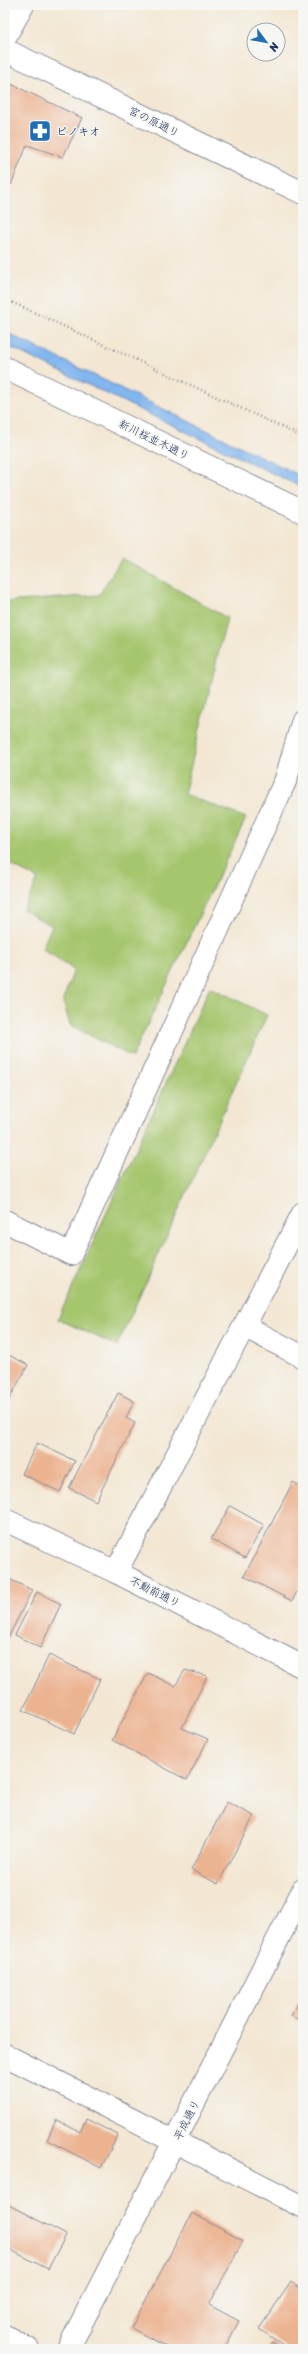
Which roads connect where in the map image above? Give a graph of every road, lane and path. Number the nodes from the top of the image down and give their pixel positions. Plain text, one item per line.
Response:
1 (23, 5) edge
2 (5, 37) edge
3 (5, 50) edge
4 (303, 193) edge
5 (5, 300) edge
6 (5, 368) edge
7 (303, 437) edge
8 (303, 512) edge
9 (303, 720) edge
10 (303, 1213) edge
11 (5, 1221) edge
12 (244, 1326) junction
13 (303, 1357) edge
14 (5, 1520) edge
15 (116, 1572) junction
16 (303, 1667) edge
17 (303, 1890) edge
18 (7, 2060) edge
19 (176, 2141) junction
20 (303, 2207) edge
21 (5, 2336) edge
22 (28, 2349) edge
23 (68, 2349) edge

1 - 2 street
3 - 4 street, 宮の原通り
5 - 7 path
6 - 8 street, 新川桜並木通り
9 - 11 street
10 - 12 street
12 - 13 street
12 - 15 street
14 - 15 street, 不動前通り
15 - 16 street, 不動前通り
17 - 19 street, 平成通り
18 - 19 street
19 - 20 street
19 - 23 street, 平成通り
21 - 22 street

